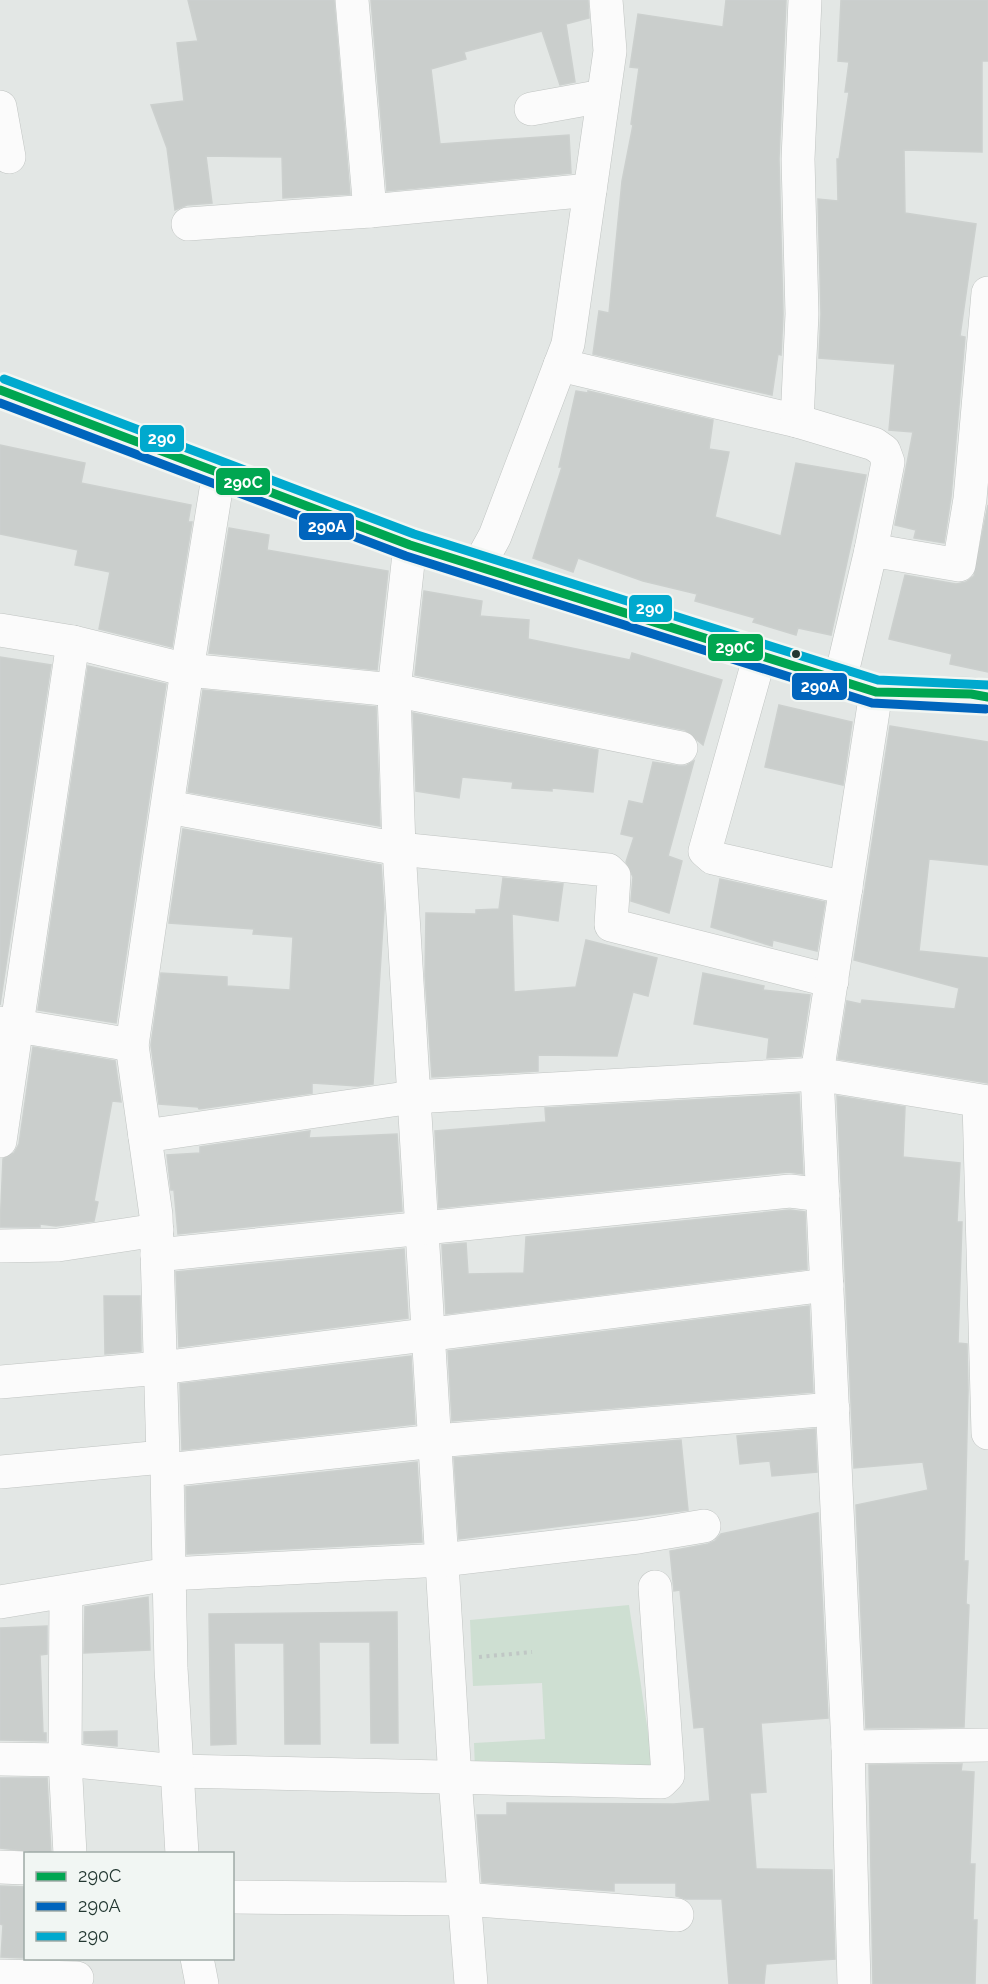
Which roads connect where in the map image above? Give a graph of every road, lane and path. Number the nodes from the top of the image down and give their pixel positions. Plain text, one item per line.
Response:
1 (352, 0) edge
2 (606, 0) edge
3 (805, 0) edge
4 (603, 96) junction
5 (0, 107) edge
6 (531, 109) dead end
7 (9, 157) dead end
8 (590, 190) junction
9 (370, 212) junction
10 (188, 224) dead end
11 (988, 293) edge
12 (560, 365) junction
13 (0, 390) edge
14 (797, 421) junction
15 (219, 471) junction
16 (980, 474) edge
17 (410, 545) junction
18 (871, 550) junction
19 (478, 567) junction
20 (0, 630) edge
21 (73, 642) junction
22 (760, 655) junction
23 (187, 670) junction
24 (840, 681) junction
25 (394, 690) junction
26 (876, 692) junction
27 (988, 697) edge
28 (681, 748) dead end
29 (168, 807) junction
30 (399, 849) junction
31 (846, 888) junction
32 (832, 981) junction
33 (8, 1024) edge
34 (132, 1045) junction
35 (817, 1074) junction
36 (413, 1097) junction
37 (983, 1102) edge
38 (145, 1136) junction
39 (0, 1141) edge
40 (823, 1195) junction
41 (421, 1227) junction
42 (157, 1243) junction
43 (0, 1246) edge
44 (985, 1269) edge
45 (827, 1286) junction
46 (428, 1333) junction
47 (160, 1368) junction
48 (0, 1382) edge
49 (833, 1409) junction
50 (988, 1416) edge
51 (988, 1433) edge
52 (435, 1441) junction
53 (165, 1464) junction
54 (0, 1472) edge
55 (704, 1526) dead end
56 (442, 1560) junction
57 (169, 1574) junction
58 (655, 1587) dead end
59 (66, 1592) junction
60 (0, 1602) edge
61 (532, 1652) dead end
62 (448, 1660) junction
63 (988, 1745) edge
64 (848, 1747) junction
65 (0, 1759) edge
66 (65, 1760) junction
67 (177, 1771) junction
68 (455, 1779) junction
69 (70, 1852) edge
70 (182, 1852) edge
71 (0, 1867) edge
72 (24, 1868) edge
73 (234, 1897) edge
74 (464, 1899) junction
75 (677, 1915) dead end
76 (197, 1960) edge
77 (77, 1974) edge
78 (0, 1976) edge
79 (202, 1984) edge
80 (471, 1984) edge
81 (854, 1984) edge

1 - 9 street
2 - 4 street
3 - 14 street
4 - 6 street
4 - 8 street
5 - 7 street
8 - 9 street
8 - 12 street
9 - 10 street
11 - 16 street
12 - 14 street
12 - 19 street
13 - 15 street
14 - 18 street
15 - 17 street
15 - 23 street
16 - 18 street
17 - 19 street
17 - 25 street
18 - 24 street
19 - 22 street
20 - 21 street
21 - 23 street
21 - 33 street
22 - 24 street
22 - 31 street
23 - 25 street
23 - 29 street
24 - 26 street
25 - 28 street
25 - 30 street
26 - 27 street
26 - 31 street
29 - 30 street
29 - 34 street
30 - 32 street
30 - 36 street
31 - 32 street
32 - 35 street
33 - 34 street
33 - 39 street
34 - 38 street
35 - 36 street
35 - 37 street
35 - 40 street
36 - 38 street
36 - 41 street
37 - 44 street
38 - 42 street
40 - 41 street
40 - 45 street
41 - 42 street
41 - 46 street
42 - 43 street
42 - 47 street
44 - 50 street
45 - 46 street
45 - 49 street
46 - 47 street
46 - 52 street
47 - 48 street
47 - 53 street
49 - 52 street
49 - 64 street
50 - 51 street
52 - 53 street
52 - 56 street
53 - 54 street
53 - 57 street
55 - 56 street
56 - 57 street
56 - 62 street
57 - 59 street
57 - 67 street
58 - 68 street
59 - 60 street
59 - 66 street
61 - 62 path
62 - 68 street
63 - 64 street
64 - 81 street
65 - 66 street
66 - 67 street
66 - 69 street
67 - 68 street
67 - 70 street
68 - 74 street
71 - 72 street
73 - 74 street
74 - 75 street
74 - 80 street
76 - 79 street
77 - 78 street

